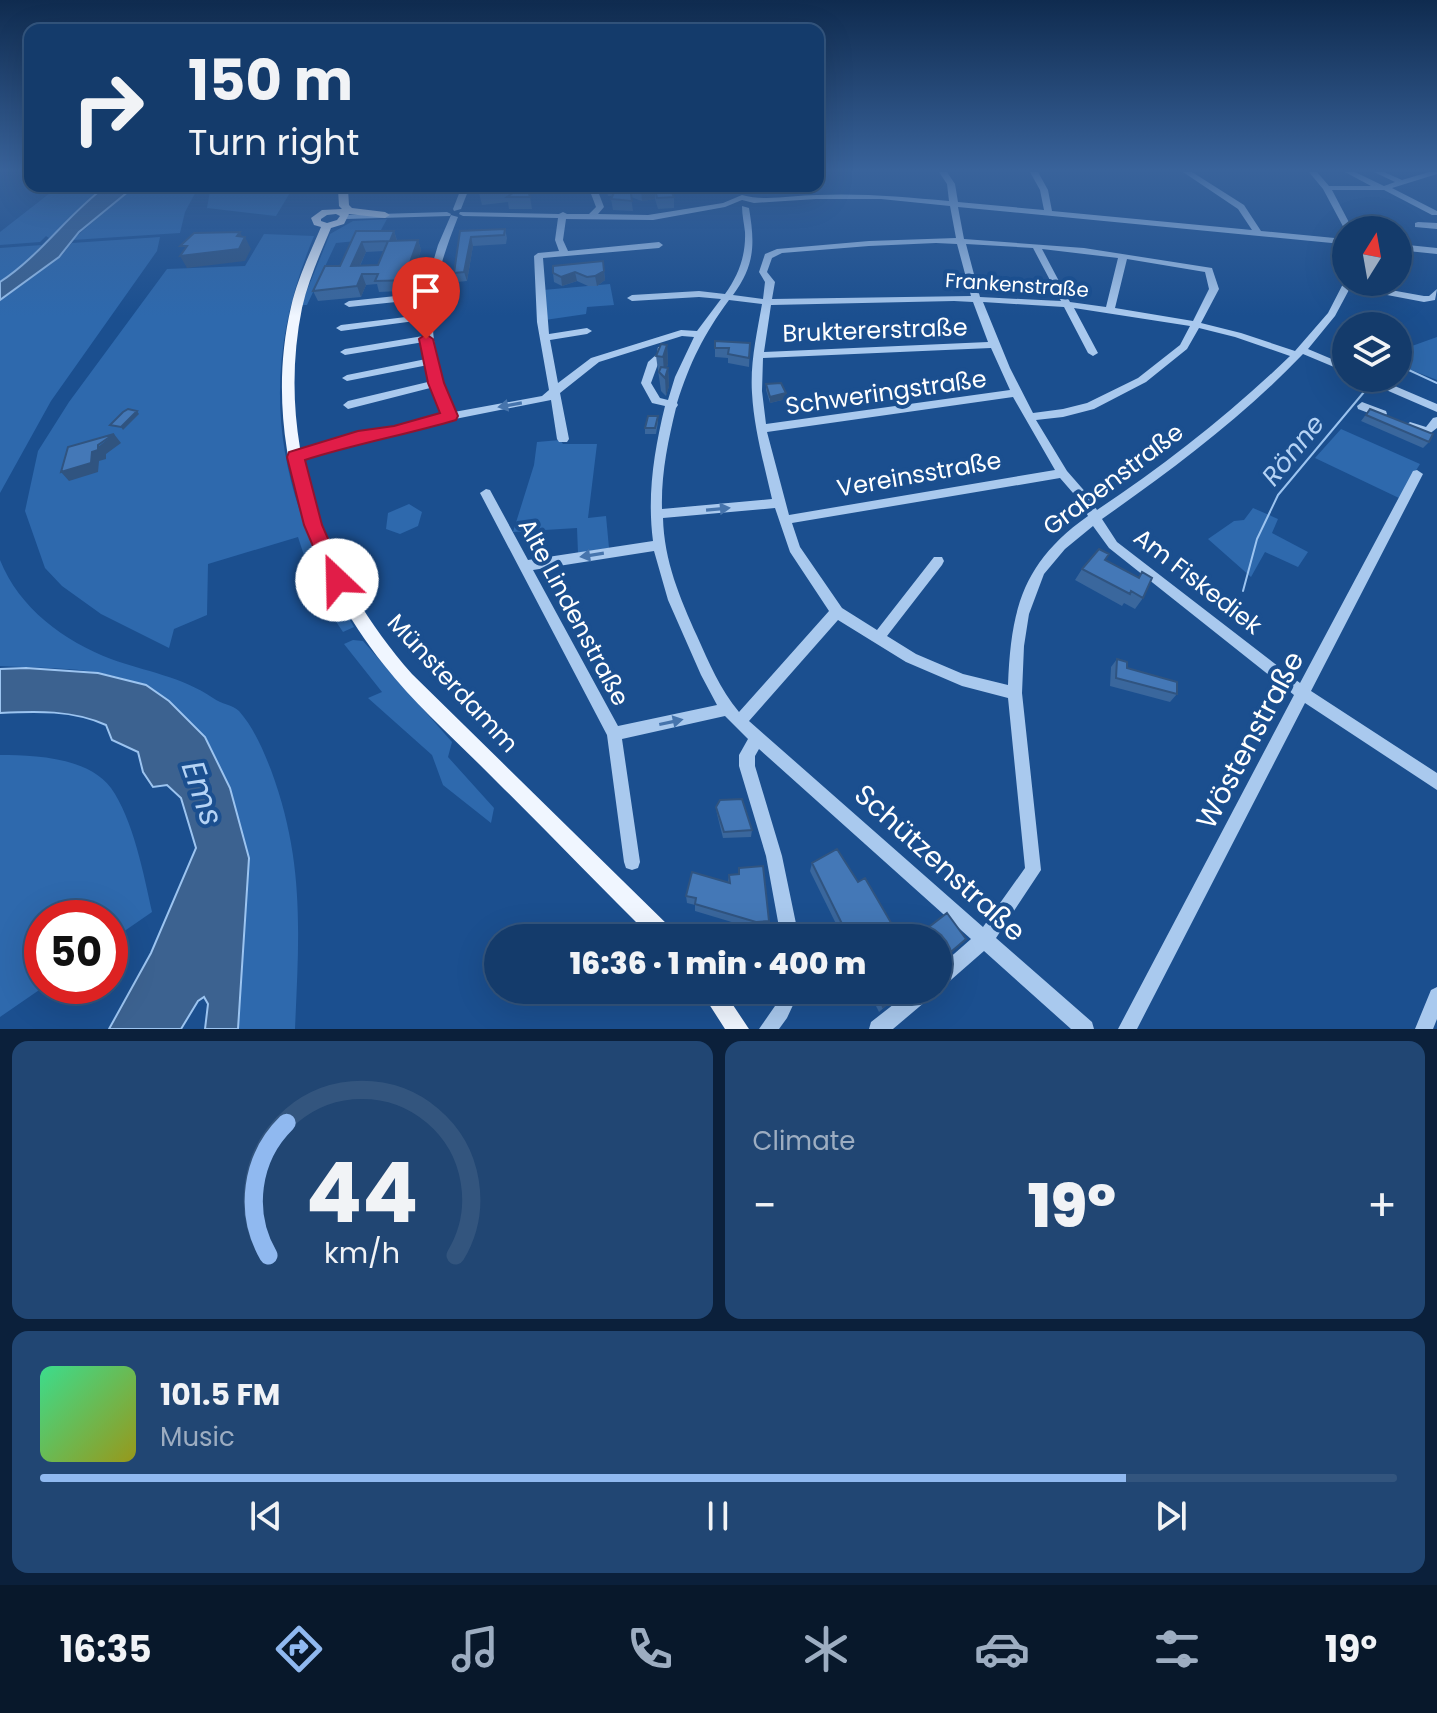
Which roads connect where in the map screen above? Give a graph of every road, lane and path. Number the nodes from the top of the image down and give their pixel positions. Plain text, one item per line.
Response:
1 (316, 220) edge
2 (339, 220) edge
3 (453, 220) edge
4 (561, 220) edge
5 (747, 220) edge
6 (957, 220) edge
7 (1128, 220) edge
8 (1250, 220) edge
9 (1418, 225) dead end
10 (327, 226) junction
11 (1437, 226) edge
12 (1258, 233) junction
13 (1332, 240) edge
14 (961, 241) junction
15 (659, 245) dead end
16 (1037, 247) junction
17 (1412, 248) edge
18 (1437, 251) edge
19 (565, 253) junction
20 (1123, 256) junction
21 (1437, 292) edge
22 (427, 296) junction
23 (1341, 296) edge
24 (1409, 296) edge
25 (632, 298) dead end
26 (729, 298) junction
27 (976, 298) junction
28 (768, 302) junction
29 (349, 304) dead end
30 (1068, 304) junction
31 (1110, 309) junction
32 (426, 317) junction
33 (1197, 325) junction
34 (341, 328) dead end
35 (587, 331) dead end
36 (702, 334) junction
37 (544, 338) junction
38 (426, 339) junction
39 (656, 340) junction
40 (994, 345) junction
41 (345, 352) dead end
42 (1299, 352) junction
43 (1093, 353) dead end
44 (758, 355) junction
45 (430, 361) junction
46 (1332, 364) edge
47 (347, 378) dead end
48 (436, 383) junction
49 (1400, 392) edge
50 (555, 393) junction
51 (1016, 393) junction
52 (348, 405) dead end
53 (673, 405) junction
54 (1362, 406) dead end
55 (1437, 408) edge
56 (450, 416) junction
57 (1029, 417) junction
58 (1388, 417) edge
59 (1437, 421) edge
60 (1401, 422) edge
61 (761, 429) junction
62 (563, 439) dead end
63 (295, 457) junction
64 (1063, 473) junction
65 (1417, 474) dead end
66 (486, 493) dead end
67 (779, 503) junction
68 (657, 514) junction
69 (784, 520) junction
70 (1095, 521) junction
71 (659, 545) junction
72 (938, 561) dead end
73 (525, 566) junction
74 (837, 612) junction
75 (878, 638) junction
76 (1015, 693) junction
77 (1303, 694) junction
78 (728, 709) junction
79 (739, 722) junction
80 (614, 734) junction
81 (757, 738) junction
82 (1437, 782) edge
83 (632, 862) dead end
84 (653, 924) edge
85 (787, 924) edge
86 (984, 940) junction
87 (952, 968) edge
88 (1437, 996) edge
89 (720, 1004) edge
90 (785, 1004) edge
91 (909, 1004) edge
92 (738, 1029) edge
93 (768, 1029) edge
94 (878, 1029) edge
95 (1085, 1029) edge
96 (1127, 1029) edge
97 (1424, 1029) edge

1 - 10 main road, Münsterdamm
2 - 10 main road
3 - 22 street
4 - 19 street
5 - 26 street, Schützenstraße
6 - 14 street, Am Fiskediek
7 - 12 street
8 - 12 street
9 - 11 street
10 - 63 main road, Münsterdamm
12 - 13 street
14 - 16 street
14 - 27 street, Am Fiskediek
14 - 28 street
15 - 19 street
16 - 20 street
16 - 30 street
17 - 18 street
19 - 37 street
20 - 31 street
20 - 33 street
21 - 24 street
22 - 29 street
22 - 32 street
23 - 42 street, Grabenstraße
25 - 26 street, Frankenstraße
26 - 28 street, Frankenstraße
26 - 36 street, Schützenstraße
27 - 28 street, Frankenstraße
27 - 30 street, Frankenstraße
27 - 40 street, Am Fiskediek
28 - 44 street
30 - 31 street, Frankenstraße
30 - 43 street
31 - 33 street, Frankenstraße
32 - 34 street
32 - 38 street
33 - 42 street, Frankenstraße
33 - 57 street
35 - 37 street
36 - 39 street
36 - 53 street, Schützenstraße
37 - 50 street
38 - 41 street
38 - 45 street
39 - 50 street
39 - 53 street
40 - 44 street, Bruktererstraße
40 - 51 street, Am Fiskediek
42 - 46 street, Frankenstraße
42 - 70 street, Grabenstraße
44 - 61 street
45 - 47 street
45 - 48 street
48 - 52 street
48 - 56 street
49 - 55 street
50 -> 56 street
50 - 62 street
51 - 57 street, Am Fiskediek
51 - 61 street, Schweringstraße
53 - 68 street, Schützenstraße
54 - 58 street
56 - 63 street
57 - 64 street, Am Fiskediek
59 - 60 street
61 - 67 street
63 - 84 main road, Münsterdamm
64 - 69 street, Vereinsstraße
64 - 70 street, Am Fiskediek
65 - 77 street, Wöstenstraße
66 - 73 street, Alte Lindenstraße
68 -> 67 street
67 - 69 street
68 - 71 street, Schützenstraße
69 - 74 street
70 - 76 street, Grabenstraße
70 - 77 street, Am Fiskediek
71 -> 73 street
71 - 78 street, Schützenstraße
72 - 75 street
73 - 80 street, Alte Lindenstraße
74 - 75 street
74 - 79 street
75 - 76 street
76 - 86 street, Grabenstraße
77 - 82 street, Am Fiskediek
77 - 96 street, Wöstenstraße
78 - 79 street, Schützenstraße
80 -> 78 street, Alte Lindenstraße
79 - 81 street, Schützenstraße
80 - 83 street
81 - 85 street
81 - 86 street, Schützenstraße
86 - 87 street, Grabenstraße
86 - 95 street, Schützenstraße
88 - 97 street
89 - 92 main road
90 - 93 street
91 - 94 street

